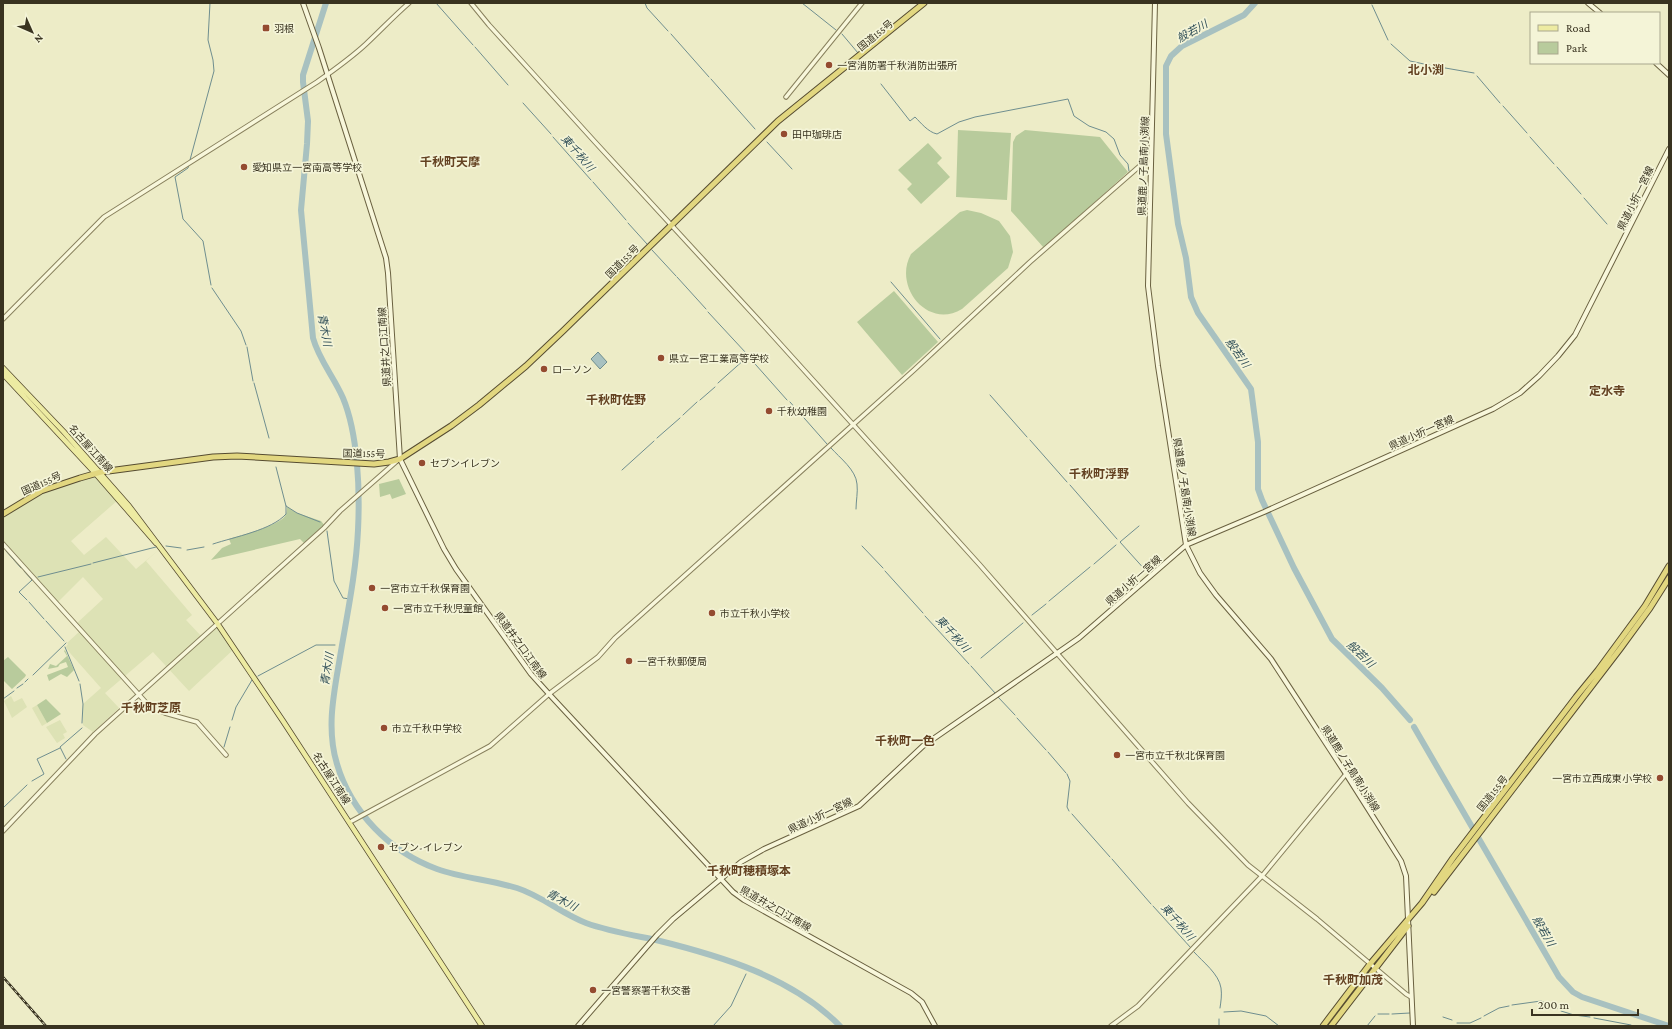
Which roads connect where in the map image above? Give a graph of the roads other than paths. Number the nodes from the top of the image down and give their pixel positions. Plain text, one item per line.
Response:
1 (303, 3) edge
2 (410, 3) edge
3 (471, 3) edge
4 (862, 3) edge
5 (924, 3) edge
6 (930, 3) edge
7 (1156, 3) edge
8 (1588, 3) edge
9 (1599, 12) edge
10 (1657, 64) edge
11 (327, 74) junction
12 (1669, 75) edge
13 (786, 97) dead end
14 (1669, 149) edge
15 (1150, 157) junction
16 (671, 225) junction
17 (3, 319) edge
18 (3, 368) edge
19 (3, 374) edge
20 (853, 424) junction
21 (400, 459) junction
22 (98, 473) junction
23 (3, 514) edge
24 (3, 544) edge
25 (1186, 545) junction
26 (1669, 566) edge
27 (1669, 578) edge
28 (217, 623) junction
29 (1057, 654) junction
30 (139, 694) junction
31 (549, 694) junction
32 (226, 755) dead end
33 (1346, 774) junction
34 (350, 822) junction
35 (3, 831) edge
36 (1262, 876) junction
37 (720, 879) junction
38 (1407, 924) junction
39 (1372, 966) junction
40 (1411, 997) junction
41 (482, 1026) edge
42 (578, 1026) edge
43 (935, 1026) edge
44 (1111, 1026) edge
45 (1323, 1026) edge
46 (1331, 1026) edge
47 (1413, 1026) edge

1 - 11 main road, 県道井之口江南線
2 - 11 street
3 - 16 street
4 - 13 street
5 - 16 highway, 国道155号
6 - 16 highway, 国道155号
7 - 15 main road, 県道鹿ノ子島南小渕線
8 - 9 main road
10 - 12 main road
11 - 17 street
11 - 21 main road, 県道井之口江南線
14 - 25 main road, 県道小折一宮線
15 - 20 street
15 - 25 main road, 県道鹿ノ子島南小渕線
16 - 20 street
16 - 21 highway, 国道155号
18 - 22 main road, 名古屋江南線
19 - 22 main road, 名古屋江南線
20 - 29 street
20 - 31 street
21 - 22 highway, 国道155号
21 - 28 street
21 - 31 main road, 県道井之口江南線
22 - 23 highway, 国道155号
22 - 28 main road, 名古屋江南線
24 - 30 street
25 - 29 main road, 県道小折一宮線
25 - 33 main road, 県道鹿ノ子島南小渕線
26 - 38 highway, 国道155号
27 - 38 highway, 国道155号
28 - 30 street
28 - 34 main road, 名古屋江南線
29 - 36 street
29 - 37 main road, 県道小折一宮線
30 - 32 street
30 - 35 street
31 - 34 street
31 - 37 main road, 県道井之口江南線
33 - 36 street
33 - 38 main road, 県道鹿ノ子島南小渕線
34 - 41 main road, 名古屋江南線
36 - 39 street
36 - 44 street
37 - 42 main road, 県道小折一宮線
37 - 43 main road, 県道井之口江南線
38 - 39 highway, 国道155号
38 - 40 main road, 県道鹿ノ子島南小渕線
39 - 40 street
39 - 45 highway, 国道155号
39 - 46 highway, 国道155号
40 - 47 main road, 県道鹿ノ子島南小渕線

